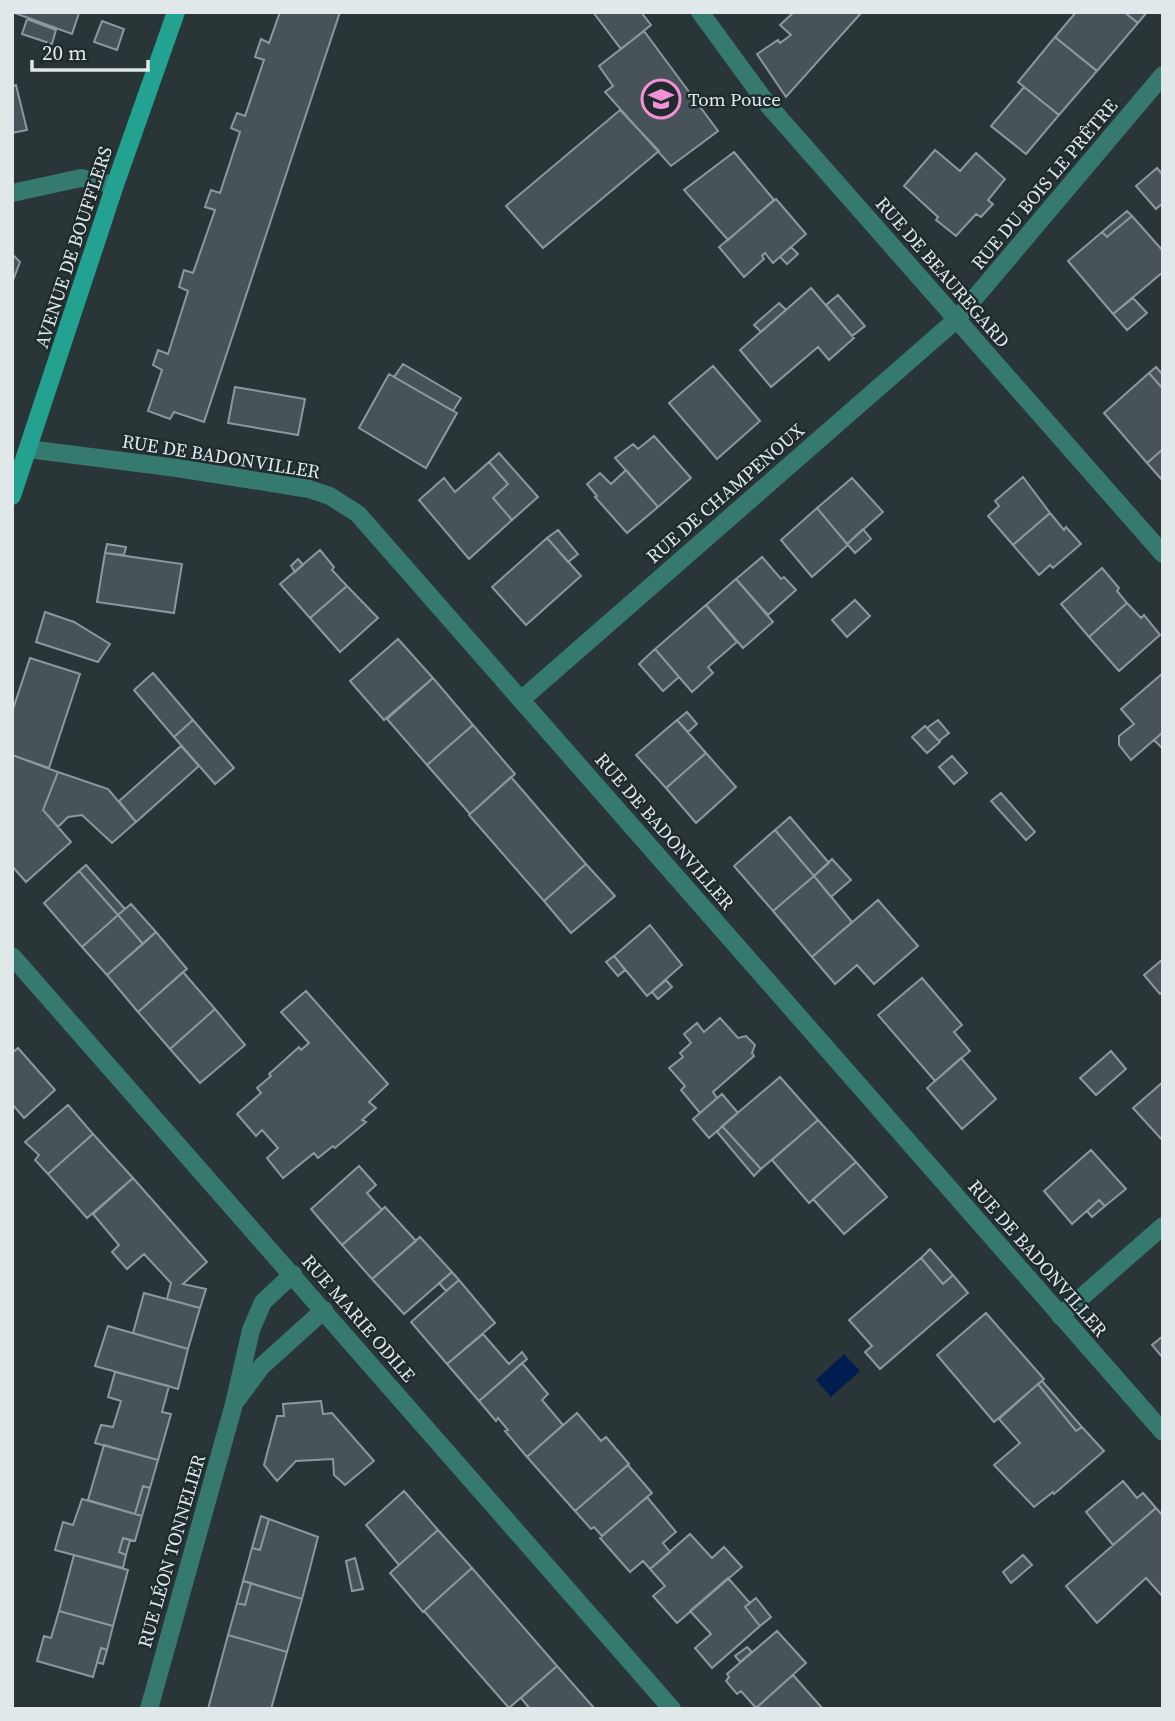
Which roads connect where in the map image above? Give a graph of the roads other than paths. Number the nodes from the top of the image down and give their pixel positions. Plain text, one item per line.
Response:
1 (176, 12) edge
2 (700, 12) edge
3 (1163, 75) edge
4 (115, 185) junction
5 (12, 193) edge
6 (957, 319) junction
7 (28, 449) junction
8 (12, 496) edge
9 (1163, 554) edge
10 (522, 699) junction
11 (12, 956) edge
12 (1163, 1226) edge
13 (293, 1275) junction
14 (324, 1310) junction
15 (1060, 1316) junction
16 (234, 1404) junction
17 (1163, 1432) edge
18 (149, 1709) edge
19 (672, 1709) edge

1 - 4 street, AVENUE DE BOUFFLERS
2 - 6 street, RUE DE BEAUREGARD
3 - 6 street, RUE DU BOIS LE PRÊTRE
4 - 5 street
4 - 7 street, AVENUE DE BOUFFLERS
6 - 9 street, RUE DE BEAUREGARD
6 - 10 street, RUE DE CHAMPENOUX
7 - 8 street, AVENUE DE BOUFFLERS
7 - 10 street, RUE DE BADONVILLER
10 - 15 street, RUE DE BADONVILLER
11 - 13 street, RUE MARIE ODILE
12 - 15 street
13 - 14 street, RUE MARIE ODILE
13 - 16 street, RUE LÉON TONNELIER
14 - 16 street, RUE LÉON TONNELIER
14 - 19 street, RUE MARIE ODILE
15 - 17 street, RUE DE BADONVILLER
16 - 18 street, RUE LÉON TONNELIER

